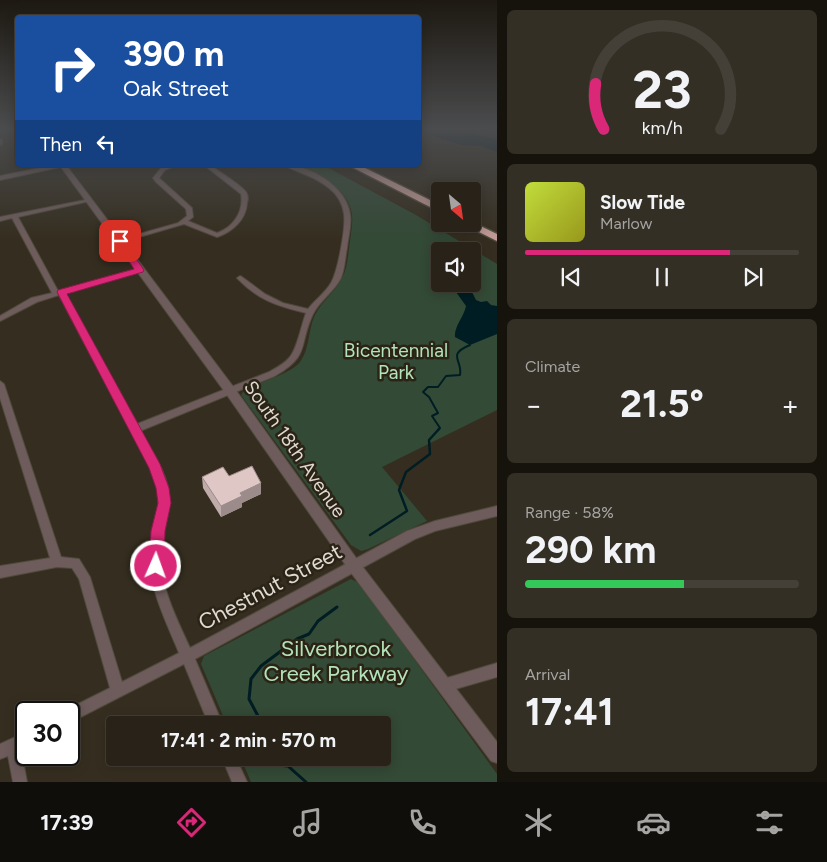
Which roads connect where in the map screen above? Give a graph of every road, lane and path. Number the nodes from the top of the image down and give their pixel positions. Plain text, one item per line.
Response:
1 (54, 167) edge
2 (65, 167) edge
3 (168, 167) edge
4 (210, 167) edge
5 (292, 167) edge
6 (356, 167) edge
7 (374, 167) edge
8 (0, 178) edge
9 (431, 196) edge
10 (88, 200) junction
11 (431, 204) edge
12 (14, 216) junction
13 (0, 219) edge
14 (481, 220) edge
15 (184, 222) junction
16 (497, 228) edge
17 (481, 230) edge
18 (497, 238) edge
19 (120, 241) junction
20 (140, 270) junction
21 (240, 278) dead end
22 (59, 293) junction
23 (310, 312) junction
24 (0, 319) edge
25 (0, 384) edge
26 (231, 392) junction
27 (135, 429) junction
28 (497, 511) edge
29 (57, 562) junction
30 (354, 566) junction
31 (0, 572) edge
32 (186, 656) junction
33 (497, 670) edge
34 (445, 685) junction
35 (118, 691) junction
36 (80, 710) edge
37 (212, 716) edge
38 (6, 749) edge
39 (497, 755) edge
40 (233, 766) edge
41 (20, 782) edge
42 (240, 782) edge

1 - 8 street
2 - 10 street, South 18th Avenue
3 - 15 street
4 - 15 street
5 - 23 street
6 - 11 highway
7 - 9 highway
10 - 12 street
10 - 19 street, South 18th Avenue
12 - 13 street
12 - 22 street
14 - 16 highway
15 - 19 street
17 - 18 highway
19 - 20 street, South 18th Avenue
20 - 22 street
20 - 26 street, South 18th Avenue
21 - 23 street
22 - 24 street
22 - 27 street
23 - 26 street
25 - 29 street
26 - 27 street
26 - 30 street, South 18th Avenue
27 - 32 street
28 - 30 street, Chestnut Street
29 - 31 street
29 - 35 street
30 - 32 street, Chestnut Street
30 - 34 street, South 18th Avenue
32 - 35 street, Chestnut Street
32 - 37 street
33 - 34 street
34 - 39 street, South 18th Avenue
35 - 36 street, Chestnut Street
38 - 41 street
40 - 42 street

